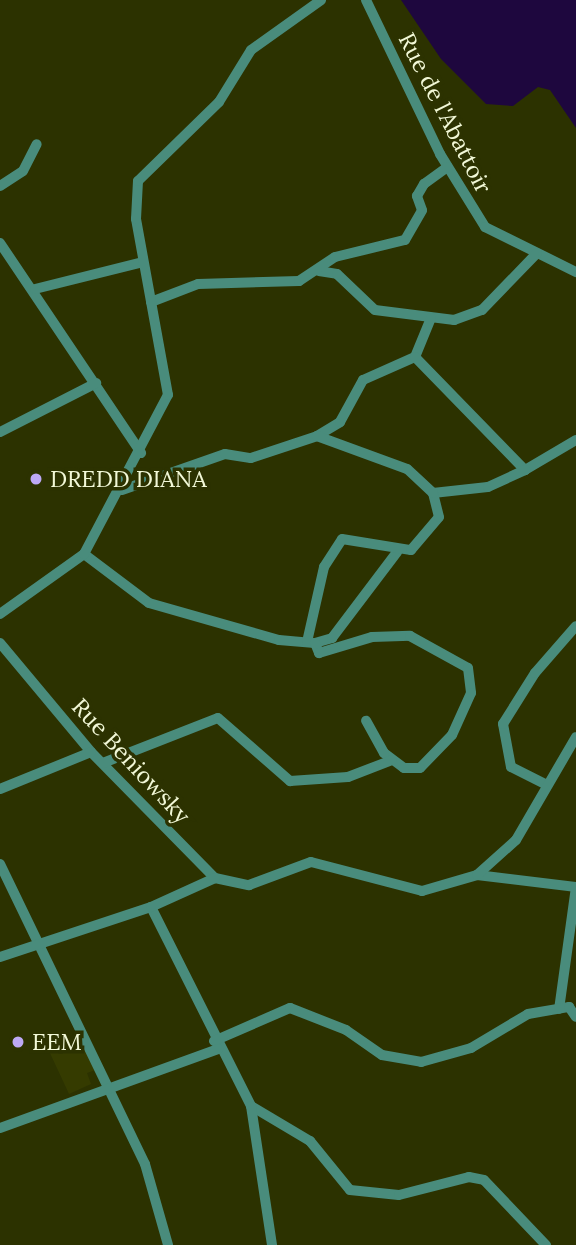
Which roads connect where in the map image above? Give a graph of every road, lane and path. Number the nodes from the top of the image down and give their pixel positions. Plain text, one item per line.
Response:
1 (321, 0) edge
2 (366, 0) edge
3 (37, 144) dead end
4 (447, 167) junction
5 (0, 186) edge
6 (0, 243) edge
7 (537, 253) junction
8 (143, 262) junction
9 (319, 271) junction
10 (576, 272) edge
11 (35, 289) junction
12 (151, 302) junction
13 (431, 318) junction
14 (415, 357) junction
15 (96, 383) junction
16 (0, 432) edge
17 (317, 436) junction
18 (576, 440) edge
19 (141, 453) junction
20 (525, 470) junction
21 (122, 490) junction
22 (433, 493) junction
23 (397, 552) junction
24 (85, 554) junction
25 (0, 614) edge
26 (576, 626) edge
27 (311, 642) junction
28 (0, 643) edge
29 (366, 720) dead end
30 (576, 737) edge
31 (91, 752) junction
32 (392, 760) junction
33 (103, 763) junction
34 (547, 785) junction
35 (0, 789) edge
36 (0, 864) edge
37 (477, 875) junction
38 (215, 878) junction
39 (150, 907) junction
40 (44, 943) junction
41 (0, 957) edge
42 (559, 1009) junction
43 (576, 1017) edge
44 (216, 1045) junction
45 (111, 1091) junction
46 (251, 1106) junction
47 (0, 1128) edge
48 (168, 1245) edge
49 (272, 1245) edge
50 (546, 1245) edge

1 - 8 street
2 - 4 street, Rue de l'Abattoir
3 - 5 street
4 - 7 street, Rue de l'Abattoir
4 - 9 street
6 - 11 street
7 - 10 street, Rue de l'Abattoir
7 - 13 street
8 - 11 street
8 - 12 street
9 - 12 street
9 - 13 street
11 - 15 street
12 - 19 street
13 - 14 street
14 - 17 street
14 - 20 street
15 - 16 street
15 - 19 street
17 - 21 street
17 - 22 street
18 - 20 street
19 - 21 street
20 - 22 street
21 - 24 street
22 - 23 street
23 - 27 street
23 - 27 street
24 - 25 street
24 - 27 street
26 - 34 street
27 - 32 street
28 - 31 street, Rue Beniowsky
29 - 32 street
30 - 34 street
31 - 33 street, Rue Beniowsky
31 - 35 street
32 - 33 street
33 - 38 street, Rue Beniowsky
34 - 37 street
36 - 40 street
37 - 38 street
37 - 42 street
38 - 39 street
39 - 40 street
39 - 44 street
40 - 41 street
40 - 45 street
42 - 43 street
42 - 44 street
44 - 45 street
44 - 46 street
45 - 47 street
45 - 48 street
46 - 49 street
46 - 50 street

